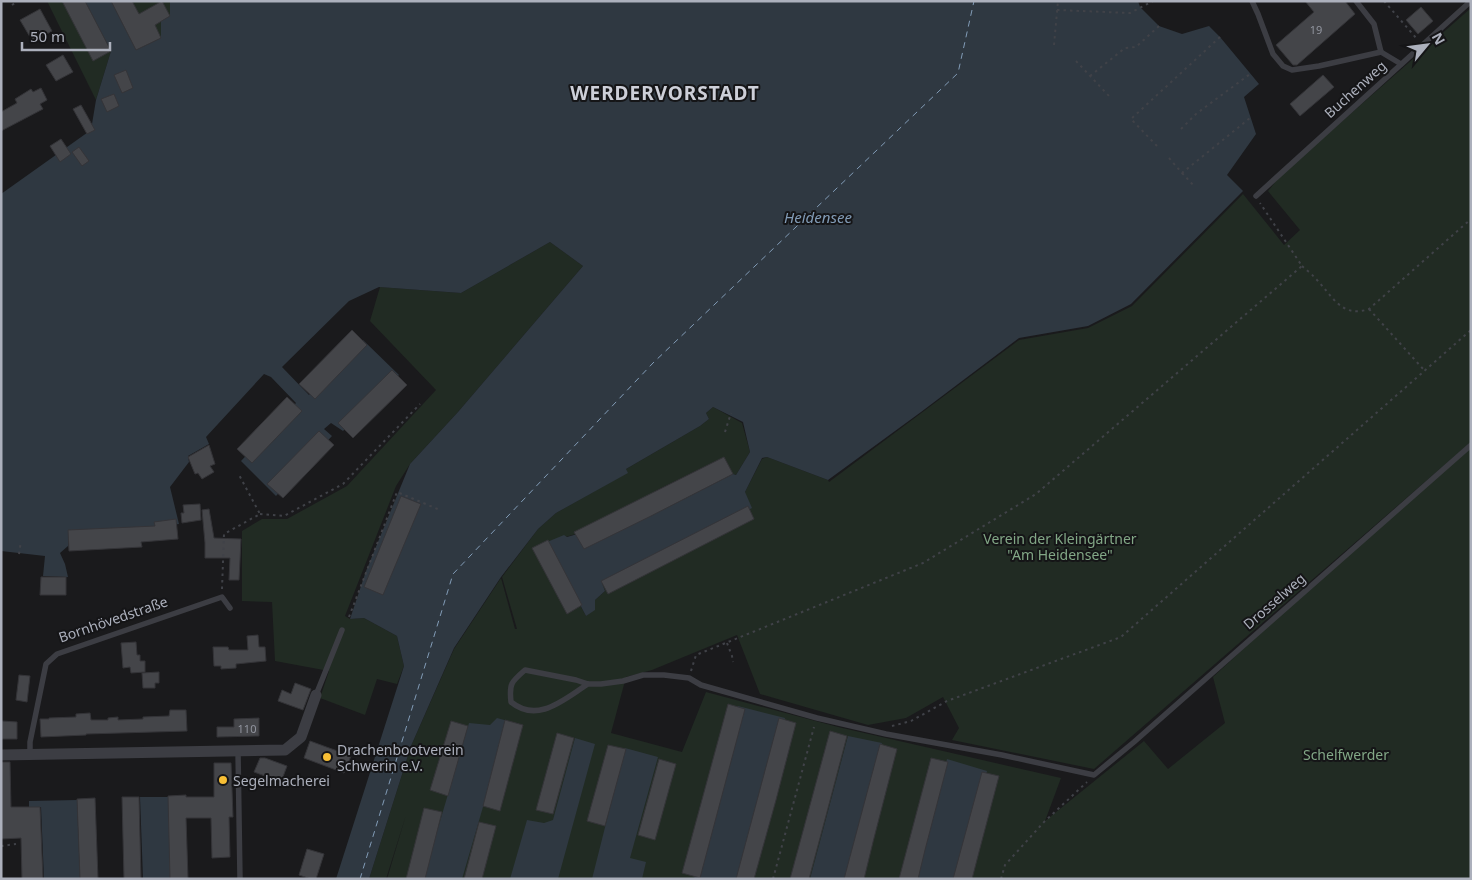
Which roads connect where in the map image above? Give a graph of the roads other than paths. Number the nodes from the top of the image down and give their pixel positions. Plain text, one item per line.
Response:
1 (1252, 1) edge
2 (1356, 1) edge
3 (1471, 1) edge
4 (1381, 52) junction
5 (1402, 64) junction
6 (1256, 196) road end
7 (1471, 445) edge
8 (230, 608) dead end
9 (342, 630) dead end
10 (588, 684) junction
11 (316, 695) joint
12 (238, 751) junction
13 (30, 754) junction
14 (1, 755) edge
15 (240, 879) edge

1 - 4 lane
2 - 4 lane
3 - 5 lane, Buchenweg
4 - 5 lane
5 - 6 lane, Buchenweg
7 - 10 lane, Drosselweg
8 - 13 lane, Bornhövedstraße
9 - 11 lane
10 - 10 lane
11 - 12 street
12 - 13 street
12 - 15 lane
13 - 14 street

